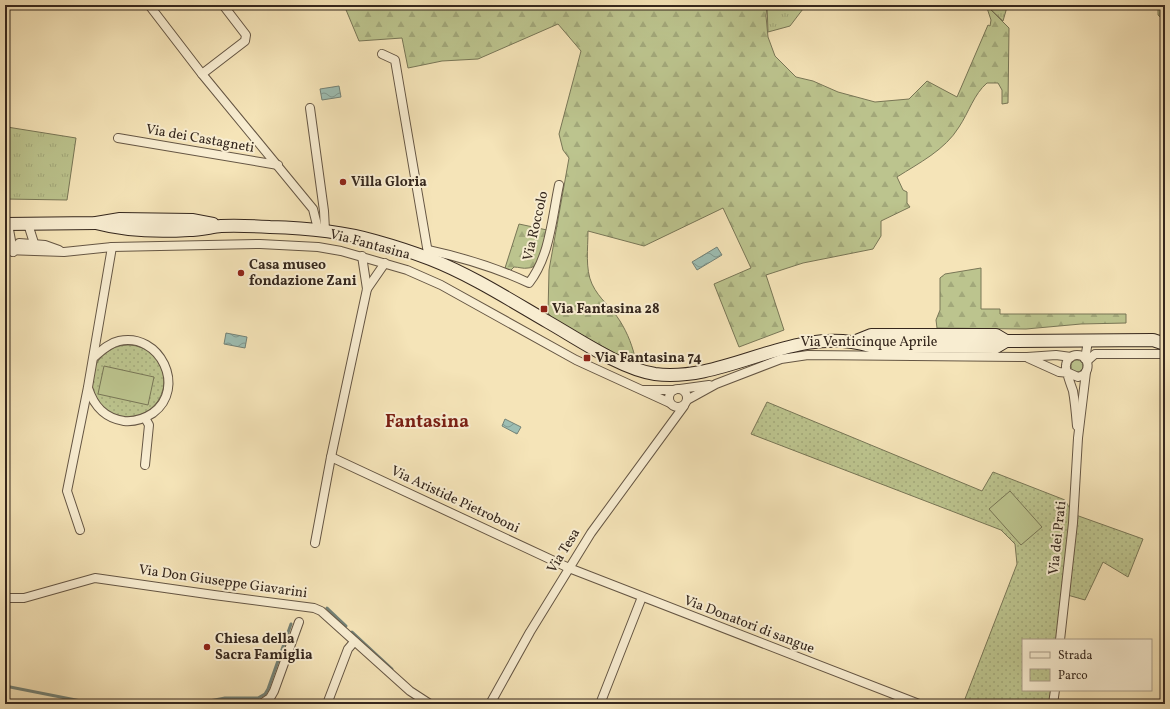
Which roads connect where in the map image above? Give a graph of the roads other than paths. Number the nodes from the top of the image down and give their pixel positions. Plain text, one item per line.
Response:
1 (149, 5) edge
2 (223, 5) edge
3 (382, 54) dead end
4 (202, 74) junction
5 (310, 108) dead end
6 (118, 138) dead end
7 (278, 165) junction
8 (558, 185) dead end
9 (6, 224) edge
10 (28, 224) junction
11 (322, 230) junction
12 (34, 243) junction
13 (112, 246) junction
14 (9, 251) edge
15 (64, 252) junction
16 (429, 254) junction
17 (362, 256) junction
18 (385, 263) junction
19 (367, 289) junction
20 (1165, 334) edge
21 (1153, 340) junction
22 (1088, 341) junction
23 (1070, 342) junction
24 (1165, 344) edge
25 (1165, 354) edge
26 (1072, 356) junction
27 (94, 357) junction
28 (1027, 357) junction
29 (1086, 360) junction
30 (1086, 372) junction
31 (1068, 373) junction
32 (716, 384) junction
33 (88, 387) junction
34 (639, 390) junction
35 (677, 390) junction
36 (685, 403) junction
37 (671, 404) junction
38 (145, 418) junction
39 (664, 431) junction
40 (1078, 438) junction
41 (331, 456) junction
42 (145, 465) dead end
43 (80, 530) dead end
44 (315, 543) dead end
45 (569, 568) junction
46 (642, 597) junction
47 (5, 598) edge
48 (299, 622) dead end
49 (1060, 639) edge
50 (354, 642) junction
51 (498, 691) junction
52 (1055, 691) edge
53 (261, 704) edge
54 (327, 704) edge
55 (430, 704) edge
56 (490, 704) edge
57 (496, 704) edge
58 (600, 704) edge
59 (919, 704) edge
60 (1053, 704) edge

1 - 4 street, Via dei Castagneti
2 - 4 street
3 - 16 street, Via Fantasina
4 - 7 street, Via dei Castagneti
5 - 11 street
6 - 7 street, Via dei Castagneti
7 - 11 street, Via dei Castagneti
8 - 16 street, Via Roccolo
9 - 10 street, Via Fantasina
9 - 14 street, Via Fantasina
10 - 11 street, Via Fantasina
10 - 12 street
11 - 16 street, Via Fantasina
12 - 14 street, Via Fantasina
12 - 15 street, Via Fantasina
13 - 15 street, Via Fantasina
13 - 17 street, Via Fantasina
13 - 27 street
14 - 15 street, Via Fantasina
16 - 23 street, Via Venticinque Aprile
17 - 18 street, Via Fantasina
17 - 19 street
18 - 19 street
18 - 34 street, Via Fantasina
19 - 41 street
20 - 21 street, Via Venticinque Aprile
21 - 22 street, Via Venticinque Aprile
21 - 24 street, Via Venticinque Aprile
22 - 23 street, Via Venticinque Aprile
22 - 29 street, Via dei Prati
23 - 26 street, Via dei Prati
25 - 29 street
26 - 28 street, Via Venticinque Aprile
26 - 29 street
26 - 31 street, Via dei Prati
27 - 33 street
27 - 38 street
28 - 31 street, Via Venticinque Aprile
28 - 32 street, Via Venticinque Aprile
29 - 30 street, Via dei Prati
30 - 31 street
30 - 40 street, Via dei Prati
31 - 40 street, Via dei Prati
32 - 35 street, Via Venticinque Aprile
32 - 36 street, Via Venticinque Aprile
33 - 38 street
33 - 43 street
34 - 35 street, Via Fantasina
34 - 37 street, Via Fantasina
35 - 36 street
35 - 37 street
36 - 37 street
36 - 39 street, Via Tesa
37 - 39 street, Via Tesa
38 - 42 street
39 - 45 street, Via Tesa
40 - 49 street, Via dei Prati
41 - 44 street
41 - 45 street, Via Aristide Pietroboni
45 - 46 street, Via Donatori di sangue
45 - 51 street, Via Tesa
46 - 58 street
46 - 59 street, Via Donatori di sangue
47 - 50 street, Via Don Giuseppe Giavarini
48 - 53 street
50 - 54 street
50 - 55 street, Via Don Giuseppe Giavarini
51 - 56 street, Via Tesa
51 - 57 street, Via Tesa
52 - 60 street

